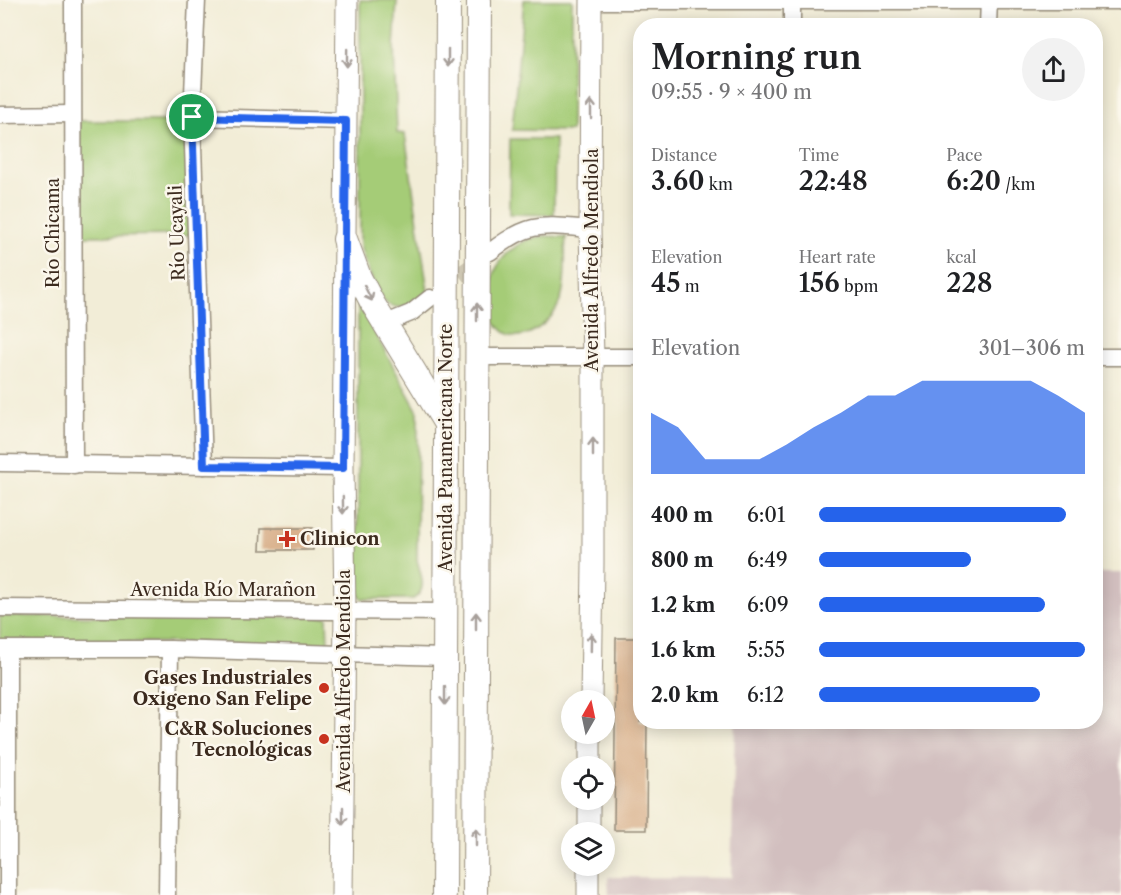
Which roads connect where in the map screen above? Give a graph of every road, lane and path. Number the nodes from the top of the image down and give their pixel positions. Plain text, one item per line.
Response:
1 (73, 0) edge
2 (197, 0) edge
3 (347, 0) edge
4 (448, 0) edge
5 (479, 0) edge
6 (591, 0) edge
7 (792, 0) edge
8 (988, 0) edge
9 (1121, 1) edge
10 (792, 18) edge
11 (988, 18) edge
12 (72, 114) junction
13 (0, 116) edge
14 (192, 117) junction
15 (346, 121) junction
16 (590, 229) junction
17 (345, 239) junction
18 (490, 252) tunnel mouth
19 (430, 298) tunnel mouth
20 (386, 323) junction
21 (477, 357) junction
22 (593, 357) junction
23 (633, 357) edge
24 (1103, 357) edge
25 (1121, 357) edge
26 (446, 424) junction
27 (0, 463) edge
28 (74, 465) junction
29 (204, 466) junction
30 (343, 468) junction
31 (0, 608) edge
32 (345, 610) junction
33 (445, 612) junction
34 (4, 649) edge
35 (170, 649) junction
36 (344, 653) junction
37 (445, 657) junction
38 (591, 690) edge
39 (4, 791) edge
40 (588, 876) edge
41 (8, 895) edge
42 (167, 895) edge
43 (342, 895) edge
44 (444, 895) edge
45 (475, 895) edge
46 (588, 895) edge

1 - 12 street, Río Chicama
2 - 14 street, Río Ucayali
3 -> 15 main road, Avenida Alfredo Mendiola
4 -> 26 highway, Avenida Panamericana Norte
21 -> 5 highway, Avenida Panamericana Norte
6 - 7 street
16 -> 6 main road, Avenida Alfredo Mendiola
7 - 8 street
7 - 10 street
8 - 9 street
8 - 11 street
12 - 13 street
12 - 28 street, Río Chicama
14 - 15 street
14 - 29 street, Río Ucayali
15 - 17 main road, Avenida Alfredo Mendiola
16 - 18 street
16 - 22 main road, Avenida Alfredo Mendiola
17 -> 20 highway
17 - 30 main road, Avenida Alfredo Mendiola
19 - 20 street
20 - 26 highway
21 - 22 street
45 -> 21 highway, Avenida Panamericana Norte
22 - 23 street
38 -> 22 main road, Avenida Alfredo Mendiola
24 - 25 street
26 - 33 highway, Avenida Panamericana Norte
27 - 28 street
28 - 29 street
29 - 30 street
30 -> 32 main road, Avenida Alfredo Mendiola
31 - 32 street, Avenida Río Marañon
32 - 33 street, Avenida Río Marañon
32 - 36 main road, Avenida Alfredo Mendiola
33 - 37 highway, Avenida Panamericana Norte
34 - 35 street
34 - 39 street
35 - 36 street
35 - 42 street
36 - 37 street
36 -> 43 main road, Avenida Alfredo Mendiola
37 -> 44 highway, Avenida Panamericana Norte
39 - 41 street
40 - 46 main road

